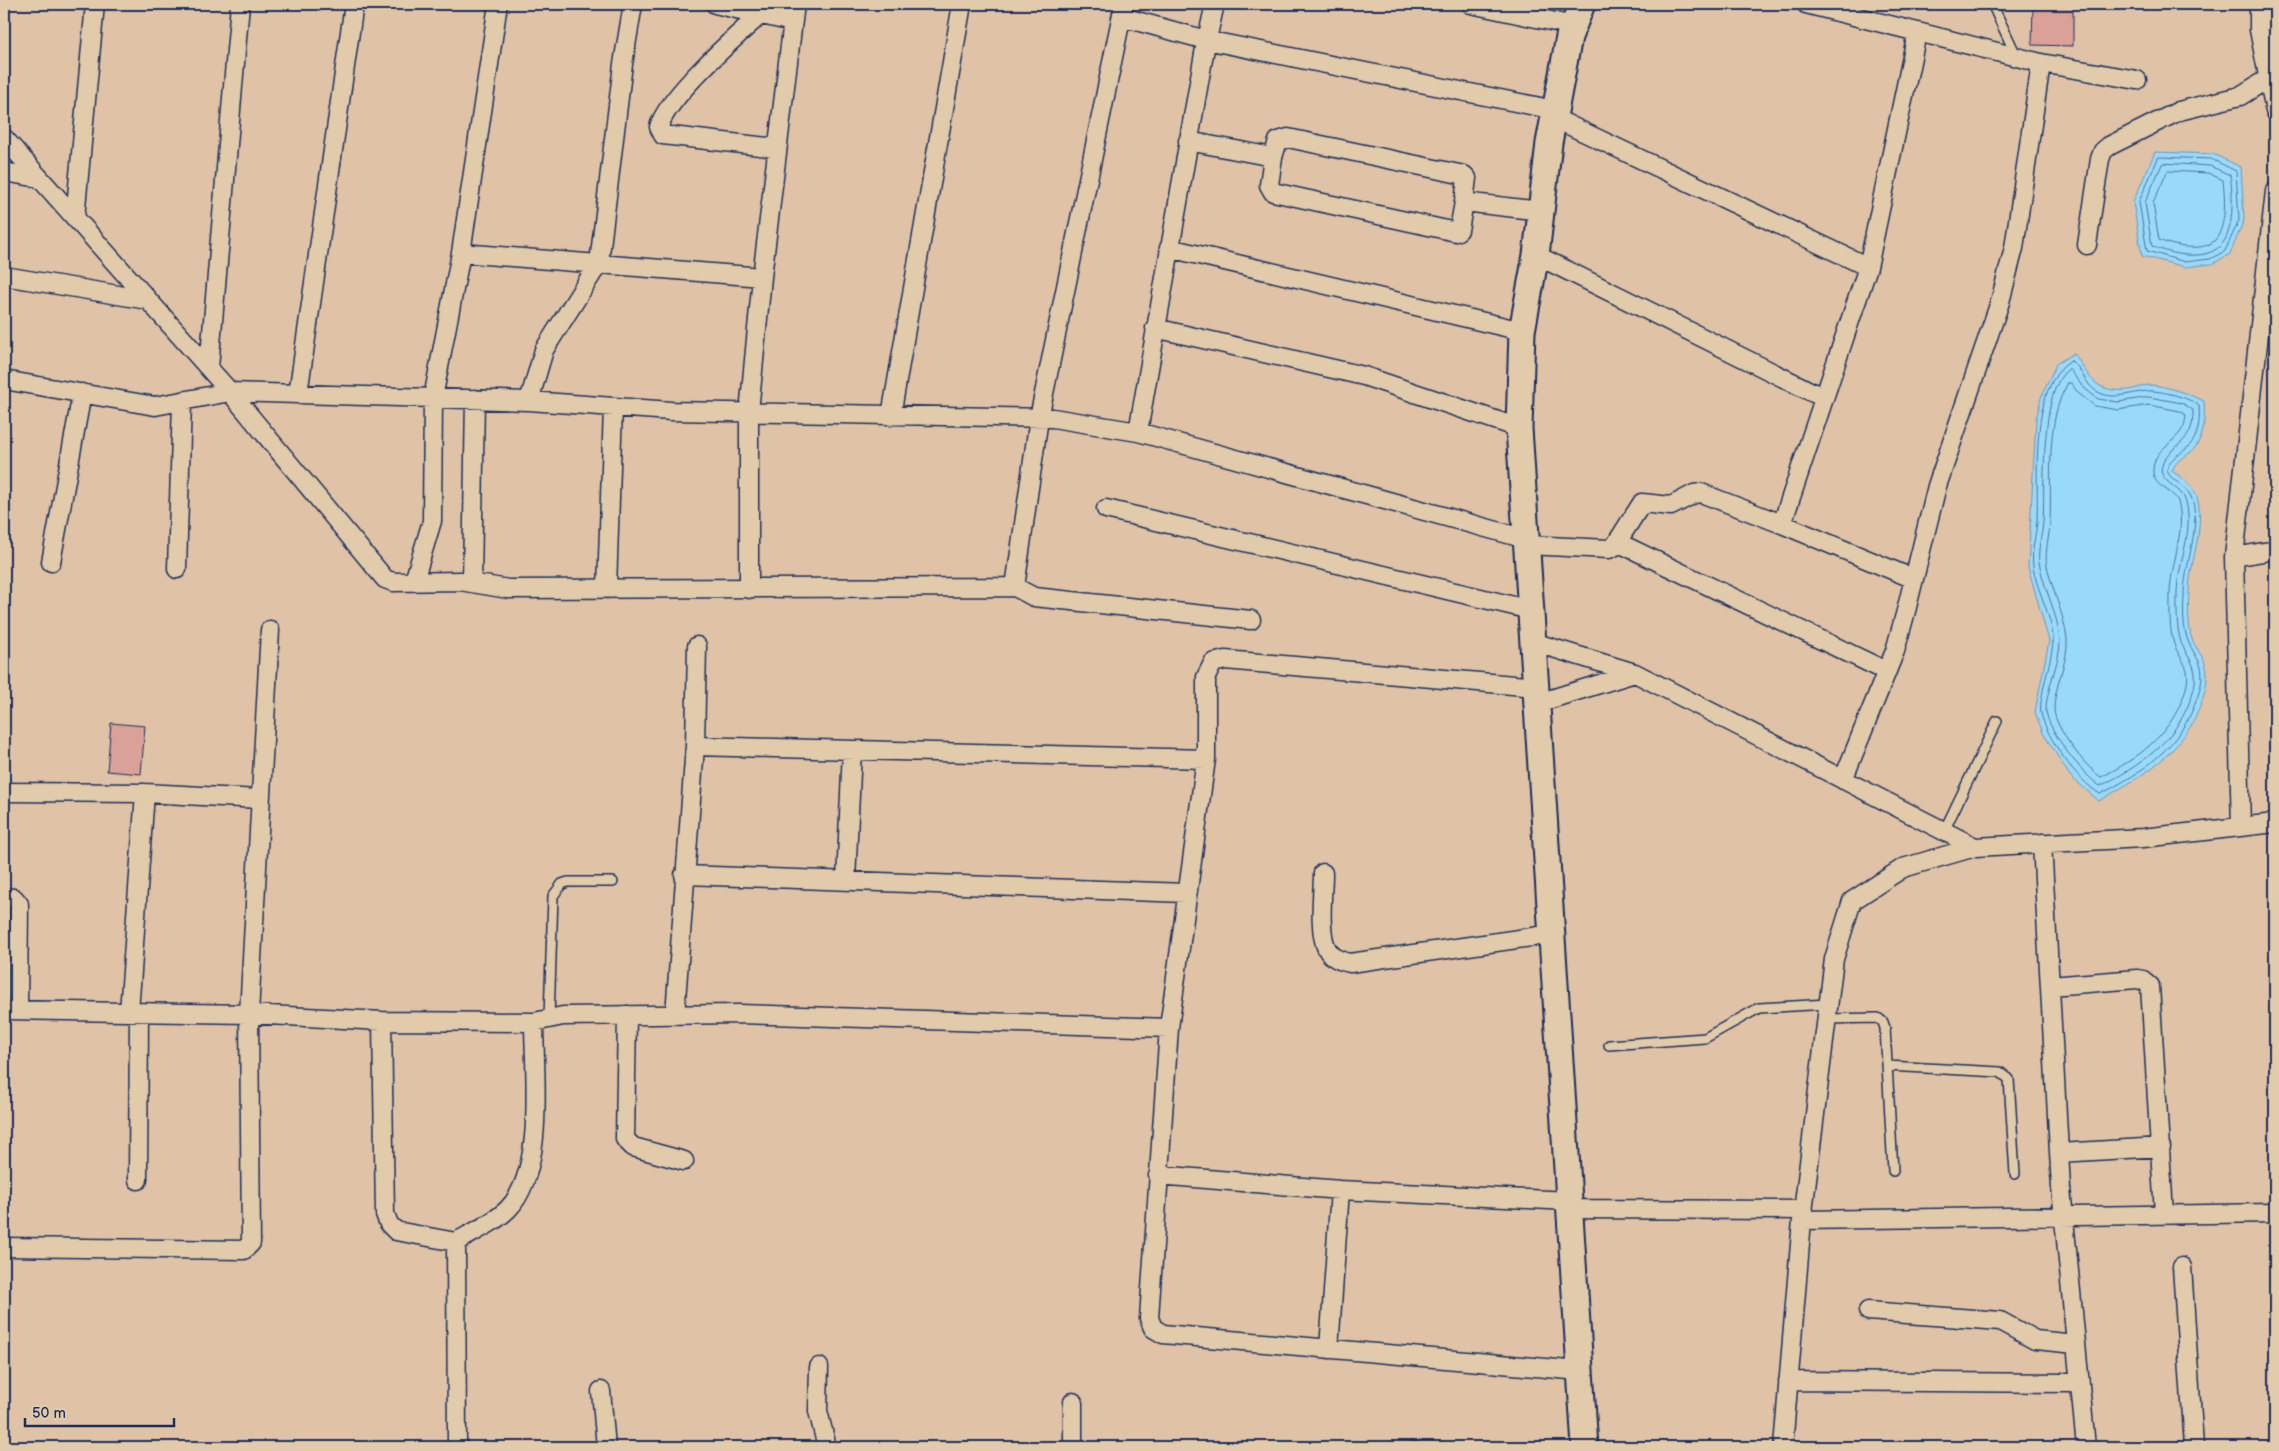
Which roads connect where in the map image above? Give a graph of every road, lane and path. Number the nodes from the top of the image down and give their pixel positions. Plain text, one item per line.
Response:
1 (94, 4) edge
2 (240, 4) edge
3 (354, 4) edge
4 (498, 4) edge
5 (633, 4) edge
6 (715, 4) edge
7 (794, 4) edge
8 (962, 4) edge
9 (1215, 4) edge
10 (1471, 4) edge
11 (1806, 4) edge
12 (1992, 4) edge
13 (2259, 4) edge
14 (1123, 10) edge
15 (760, 14) junction
16 (1578, 15) edge
17 (792, 22) junction
18 (1917, 33) junction
19 (1206, 40) junction
20 (2017, 58) junction
21 (2041, 64) junction
22 (2268, 78) junction
23 (2137, 80) dead end
24 (2275, 111) edge
25 (1555, 114) junction
26 (4, 138) edge
27 (1188, 140) junction
28 (777, 148) junction
29 (1273, 157) junction
30 (4, 172) edge
31 (39, 178) junction
32 (2275, 191) edge
33 (1464, 202) junction
34 (1541, 211) junction
35 (75, 218) junction
36 (2087, 245) dead end
37 (1169, 248) junction
38 (461, 253) junction
39 (1536, 255) junction
40 (599, 263) junction
41 (1868, 267) junction
42 (4, 276) edge
43 (762, 277) junction
44 (148, 300) junction
45 (1155, 328) junction
46 (1522, 331) junction
47 (209, 368) junction
48 (4, 380) edge
49 (230, 392) junction
50 (82, 393) junction
51 (298, 394) junction
52 (433, 398) junction
53 (1824, 398) junction
54 (475, 399) junction
55 (182, 401) junction
56 (529, 401) junction
57 (613, 407) junction
58 (749, 412) junction
59 (891, 416) junction
60 (1039, 418) junction
61 (1519, 428) junction
62 (1138, 432) junction
63 (1106, 509) dead end
64 (1782, 524) junction
65 (1527, 542) junction
66 (1617, 542) junction
67 (2275, 550) edge
68 (2234, 557) junction
69 (51, 562) dead end
70 (176, 569) dead end
71 (1914, 579) junction
72 (414, 582) junction
73 (472, 583) junction
74 (1015, 587) junction
75 (608, 589) junction
76 (749, 590) junction
77 (1531, 610) junction
78 (1251, 620) dead end
79 (270, 630) dead end
80 (1533, 642) junction
81 (697, 646) dead end
82 (1886, 672) junction
83 (1635, 673) junction
84 (1537, 695) junction
85 (1997, 721) dead end
86 (695, 746) junction
87 (852, 750) junction
88 (1206, 759) junction
89 (1843, 780) junction
90 (4, 792) edge
91 (145, 793) junction
92 (260, 799) junction
93 (2275, 823) edge
94 (2240, 827) junction
95 (1944, 831) junction
96 (2042, 843) junction
97 (1975, 847) junction
98 (1323, 873) dead end
99 (684, 875) junction
100 (846, 881) junction
101 (613, 882) dead end
102 (1186, 893) junction
103 (4, 898) edge
104 (1553, 934) junction
105 (2050, 986) junction
106 (11, 1010) edge
107 (134, 1012) junction
108 (1827, 1012) junction
109 (248, 1014) junction
110 (675, 1014) junction
111 (627, 1015) junction
112 (541, 1020) junction
113 (382, 1021) junction
114 (1169, 1028) junction
115 (1609, 1045) dead end
116 (1887, 1066) junction
117 (2161, 1147) junction
118 (2059, 1153) junction
119 (684, 1161) dead end
120 (1893, 1170) dead end
121 (2015, 1174) dead end
122 (1158, 1175) junction
123 (138, 1180) dead end
124 (1340, 1190) junction
125 (1570, 1205) junction
126 (2275, 1213) edge
127 (2164, 1214) junction
128 (1803, 1215) junction
129 (2064, 1216) junction
130 (456, 1242) junction
131 (4, 1247) edge
132 (2182, 1267) dead end
133 (1868, 1311) dead end
134 (2076, 1344) junction
135 (1329, 1349) junction
136 (820, 1366) dead end
137 (1580, 1371) junction
138 (1788, 1381) junction
139 (2080, 1383) junction
140 (600, 1391) dead end
141 (1073, 1402) dead end
142 (457, 1447) edge
143 (606, 1447) edge
144 (827, 1447) edge
145 (1073, 1447) edge
146 (1585, 1447) edge
147 (1783, 1447) edge
148 (2086, 1447) edge
149 (2194, 1447) edge

1 - 35 street
2 - 47 street
3 - 51 street
4 - 38 street
5 - 40 street
6 - 15 street
7 - 17 street
8 - 59 street
9 - 19 street
10 - 16 street
11 - 18 street
12 - 20 lane
13 - 22 street
14 - 19 street
14 - 60 street
15 - 17 street
15 - 28 street
16 - 25 street
17 - 28 street
18 - 20 street
18 - 41 street
19 - 25 street
19 - 27 street
20 - 21 street
21 - 23 street
21 - 71 street
22 - 24 street
22 - 36 street
25 - 34 street
25 - 41 street
26 - 31 street
27 - 29 street
27 - 37 street
28 - 43 street
29 - 33 street
29 - 33 street
30 - 31 street
31 - 35 street
32 - 68 street
33 - 34 street
34 - 39 street
35 - 44 street
37 - 45 street
37 - 46 street
38 - 40 street
38 - 52 street
39 - 46 street
39 - 53 street
40 - 43 street
40 - 56 street
41 - 53 street
42 - 44 street
43 - 58 street
44 - 47 street
45 - 61 street
45 - 62 street
46 - 61 street
47 - 49 street
48 - 50 street
49 - 51 street
49 - 55 street
49 - 72 street
50 - 55 street
50 - 69 street
51 - 52 street
52 - 54 street
52 - 72 street
53 - 64 street
54 - 56 street
54 - 73 street
55 - 70 street
56 - 57 street
57 - 58 street
57 - 75 street
58 - 59 street
58 - 76 street
59 - 60 street
60 - 62 street
60 - 74 street
61 - 65 street
62 - 65 street
63 - 77 street
64 - 66 street
64 - 71 street
65 - 66 street
65 - 77 street
66 - 82 street
67 - 68 street
68 - 94 street
71 - 82 street
72 - 73 street
73 - 75 street
74 - 76 street
74 - 78 street
75 - 76 street
77 - 80 street
79 - 92 street
80 - 83 street
80 - 84 street
81 - 86 street
82 - 89 street
83 - 84 street
83 - 89 street
84 - 88 street
84 - 104 street
85 - 95 lane
86 - 87 street
86 - 99 street
87 - 88 street
87 - 100 street
88 - 102 street
89 - 95 street
90 - 91 street
91 - 92 street
91 - 107 street
92 - 109 street
93 - 94 street
94 - 96 street
95 - 97 street
96 - 97 street
96 - 105 street
97 - 108 street
98 - 104 street
99 - 100 street
99 - 110 street
100 - 102 street
101 - 112 lane
102 - 114 street
103 - 106 street
104 - 125 street
105 - 117 street
105 - 118 street
106 - 107 street
107 - 109 street
107 - 123 street
108 - 115 lane
108 - 116 lane
108 - 128 street
109 - 113 street
109 - 131 street
110 - 111 street
110 - 114 street
111 - 112 street
111 - 119 street
112 - 113 street
112 - 130 street
113 - 130 street
114 - 122 street
116 - 120 lane
116 - 121 lane
117 - 118 street
117 - 127 street
118 - 129 street
122 - 124 street
122 - 135 street
124 - 125 street
124 - 135 street
125 - 128 street
125 - 137 street
126 - 127 street
127 - 129 street
128 - 129 street
128 - 138 street
129 - 134 street
130 - 142 street
132 - 149 street
133 - 134 street
134 - 139 street
135 - 137 street
136 - 144 street
137 - 146 street
138 - 139 street
138 - 147 street
139 - 148 street
140 - 143 street
141 - 145 street

